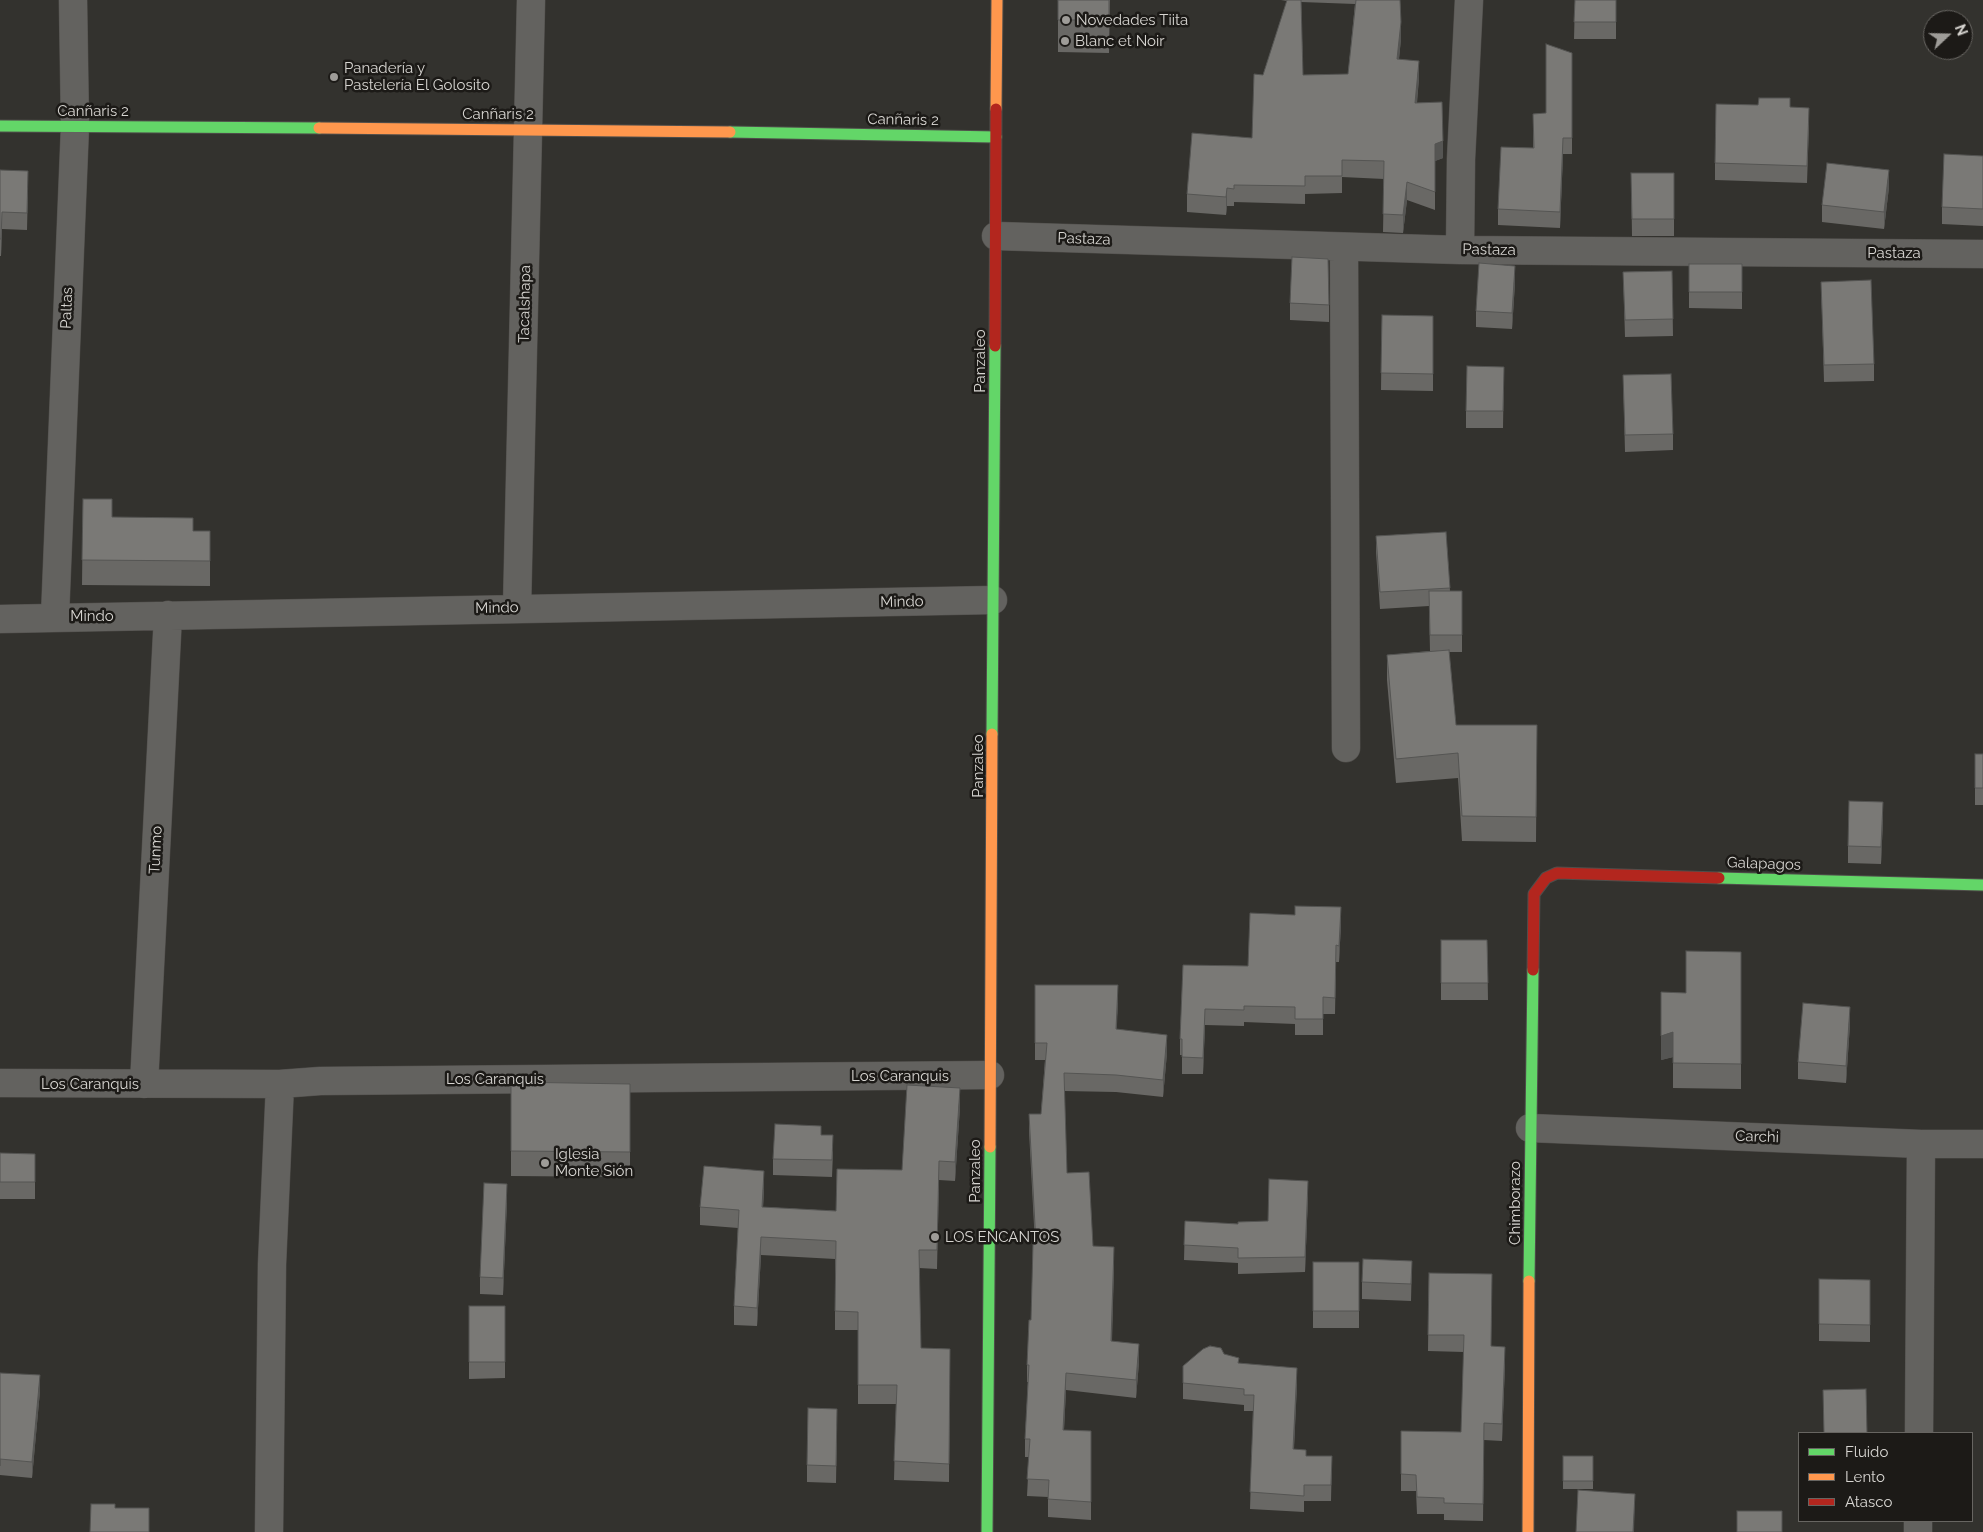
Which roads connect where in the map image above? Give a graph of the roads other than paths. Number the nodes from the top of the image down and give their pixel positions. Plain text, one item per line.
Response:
1 (73, 0) edge
2 (531, 0) edge
3 (997, 0) edge
4 (1469, 0) edge
5 (0, 126) edge
6 (74, 126) junction
7 (529, 129) junction
8 (996, 137) junction
9 (996, 236) junction
10 (1344, 247) junction
11 (1460, 250) junction
12 (1983, 254) edge
13 (993, 600) junction
14 (518, 608) junction
15 (55, 616) junction
16 (168, 616) junction
17 (0, 618) edge
18 (1346, 748) dead end
19 (1546, 878) joint
20 (1983, 885) edge
21 (990, 1075) junction
22 (0, 1083) edge
23 (144, 1084) junction
24 (280, 1084) junction
25 (1530, 1128) junction
26 (1921, 1144) junction
27 (1983, 1144) edge
28 (1919, 1432) edge
29 (268, 1532) edge
30 (987, 1532) edge
31 (1528, 1532) edge

1 - 6 street, Paltas
2 - 7 street, Tacalshapa
3 - 8 street, Panzaleo
4 - 11 street
5 - 6 street, Canñaris 2
6 - 7 street, Canñaris 2
6 - 15 street, Paltas
7 - 8 street, Canñaris 2
7 - 14 street, Tacalshapa
8 - 9 street, Panzaleo
9 - 10 street, Pastaza
9 - 13 street, Panzaleo
10 - 11 street, Pastaza
10 - 18 street
11 - 12 street, Pastaza
13 - 14 street, Mindo
13 - 21 street, Panzaleo
14 - 16 street, Mindo
15 - 16 street, Mindo
15 - 17 street, Mindo
16 - 23 street, Tunmo
19 - 20 street, Galapagos
19 - 25 street, Chimborazo
21 - 24 street, Los Caranquis
21 - 30 street, Panzaleo
22 - 23 street, Los Caranquis
23 - 24 street, Los Caranquis
24 - 29 street
25 - 26 street, Carchi
25 - 31 street, Chimborazo
26 - 27 street, Carchi
26 - 28 street

